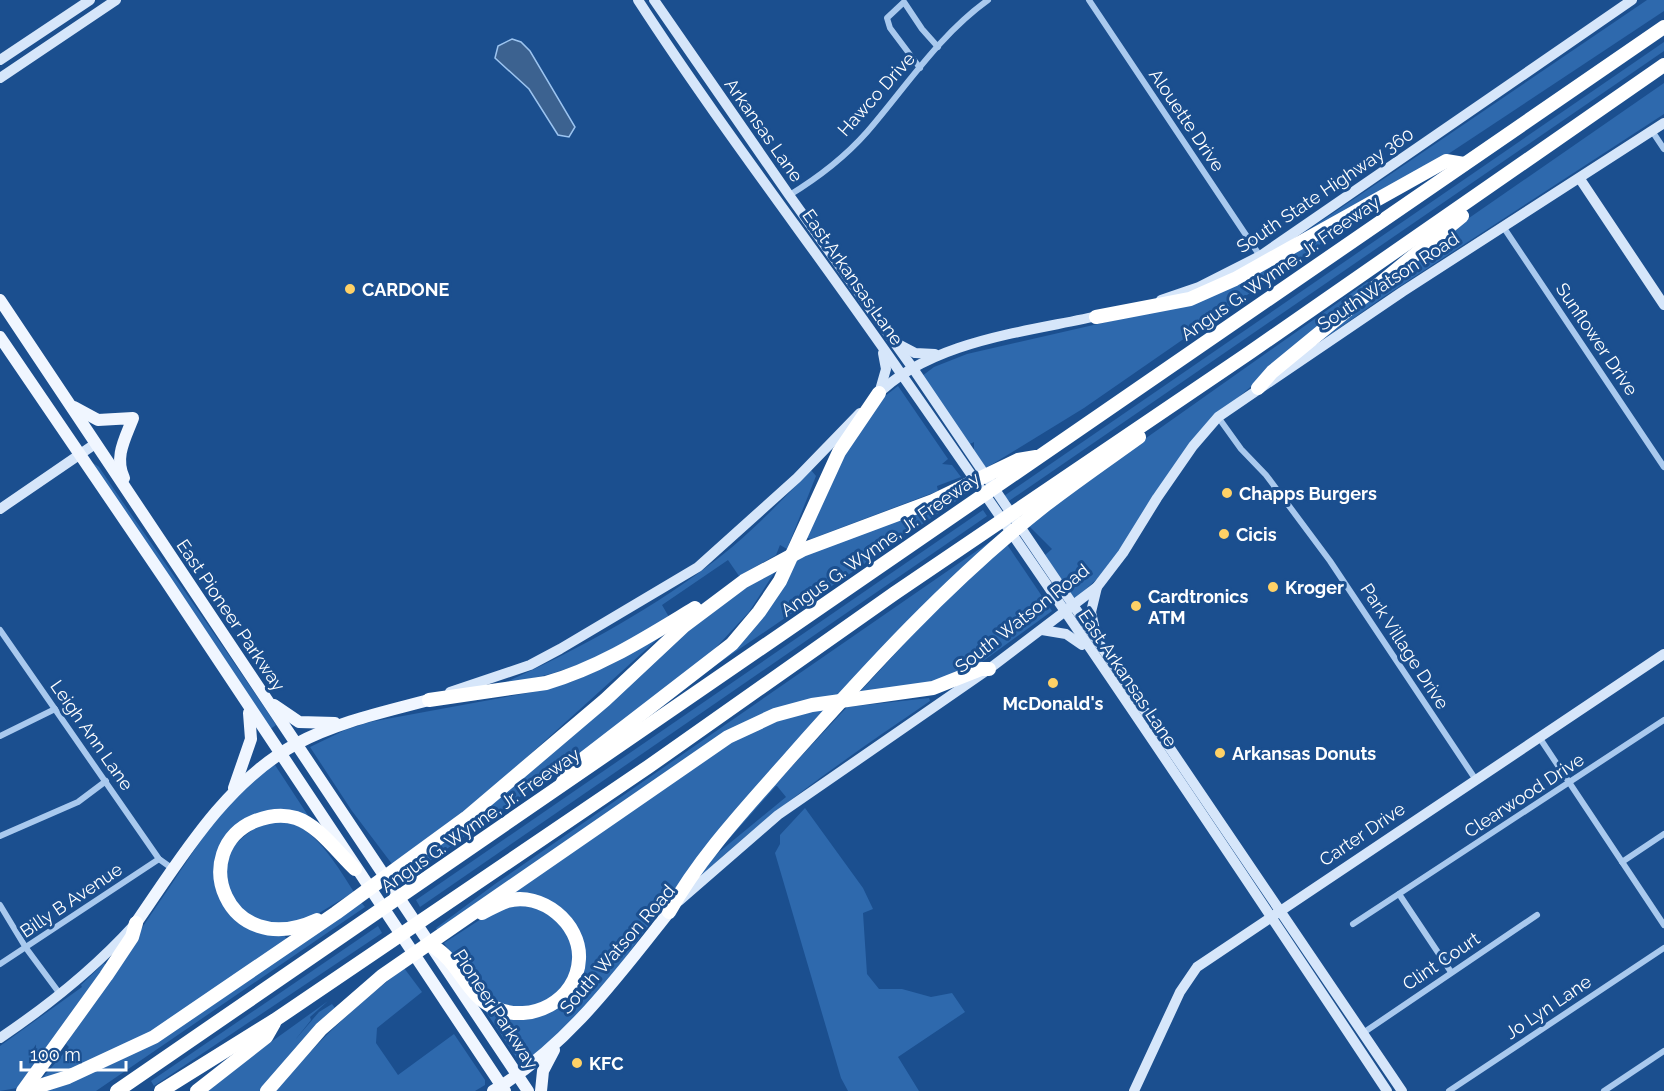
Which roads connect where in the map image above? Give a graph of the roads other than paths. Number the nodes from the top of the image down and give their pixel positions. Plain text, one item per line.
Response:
1 (90, 0) edge
2 (116, 0) edge
3 (638, 0) edge
4 (654, 0) edge
5 (988, 0) edge
6 (1089, 0) edge
7 (1632, 0) edge
8 (1664, 27) edge
9 (938, 47) junction
10 (0, 60) edge
11 (1664, 65) edge
12 (920, 68) junction
13 (2, 73) edge
14 (1664, 123) edge
15 (1652, 131) junction
16 (1560, 136) junction
17 (1664, 149) edge
18 (1464, 164) junction
19 (1580, 179) junction
20 (784, 198) junction
21 (1504, 228) junction
22 (1260, 256) junction
23 (0, 300) edge
24 (1664, 305) edge
25 (1096, 317) junction
26 (0, 337) edge
27 (889, 337) junction
28 (876, 339) junction
29 (941, 353) junction
30 (912, 367) junction
31 (901, 373) junction
32 (1258, 388) junction
33 (879, 393) junction
34 (68, 402) junction
35 (1155, 415) junction
36 (1218, 417) junction
37 (95, 444) junction
38 (79, 455) junction
39 (1041, 456) junction
40 (1664, 467) edge
41 (134, 502) junction
42 (0, 509) edge
43 (1097, 587) junction
44 (721, 596) junction
45 (1074, 605) junction
46 (1064, 613) junction
47 (0, 630) edge
48 (1042, 630) junction
49 (1099, 641) junction
50 (1092, 654) junction
51 (1664, 654) edge
52 (989, 669) junction
53 (265, 698) junction
54 (429, 700) junction
55 (247, 703) junction
56 (56, 709) junction
57 (1664, 720) edge
58 (349, 722) junction
59 (0, 736) edge
60 (1539, 737) junction
61 (295, 744) junction
62 (280, 754) junction
63 (1476, 780) junction
64 (106, 781) junction
65 (1570, 784) junction
66 (561, 786) junction
67 (232, 793) junction
68 (1664, 834) edge
69 (0, 836) edge
70 (159, 859) junction
71 (1622, 862) junction
72 (174, 869) junction
73 (355, 869) junction
74 (1399, 894) junction
75 (0, 905) edge
76 (669, 912) junction
77 (1275, 912) junction
78 (336, 913) junction
79 (1537, 915) dead end
80 (460, 921) junction
81 (136, 923) junction
82 (1353, 924) dead end
83 (1664, 925) edge
84 (26, 948) junction
85 (1664, 948) edge
86 (438, 953) junction
87 (0, 964) edge
88 (423, 969) joint
89 (1450, 972) junction
90 (60, 994) junction
91 (275, 1020) junction
92 (1363, 1033) junction
93 (0, 1038) edge
94 (560, 1041) junction
95 (1664, 1051) edge
96 (518, 1075) junction
97 (499, 1089) edge
98 (24, 1091) edge
99 (117, 1091) edge
100 (161, 1091) edge
101 (197, 1091) edge
102 (267, 1091) edge
103 (528, 1091) edge
104 (541, 1091) edge
105 (1134, 1091) edge
106 (1387, 1091) edge
107 (1402, 1091) edge
108 (1449, 1091) edge
109 (1604, 1091) edge

1 - 10 main road
2 - 13 main road
3 - 20 main road, East Arkansas Lane
4 - 20 main road, Arkansas Lane
5 - 9 street, Hawco Drive
6 - 22 street, Alouette Drive
7 - 22 main road, South State Highway 360
8 - 18 highway, Angus G. Wynne, Jr. Freeway
9 - 12 street, Hawco Drive
9 - 12 street
11 - 16 highway
12 - 20 street, Hawco Drive
14 - 15 main road, South Watson Road
15 - 17 street
15 - 19 main road, South Watson Road
16 - 32 highway
16 - 35 highway
18 - 25 highway
18 - 39 highway, Angus G. Wynne, Jr. Freeway
19 - 21 main road, South Watson Road
19 - 24 main road
20 - 27 main road, Arkansas Lane
20 - 28 main road, East Arkansas Lane
21 - 32 main road, South Watson Road
21 - 40 street, Sunflower Drive
22 - 25 main road, South State Highway 360
23 - 34 main road, East Pioneer Parkway
25 - 29 main road, South State Highway 360
26 - 38 main road, East Pioneer Parkway
27 - 29 main road
27 - 30 main road, East Arkansas Lane
28 - 31 main road, East Arkansas Lane
28 - 33 main road
29 - 30 main road, South State Highway 360
30 - 31 main road, South State Highway 360
30 - 45 main road, East Arkansas Lane
31 - 33 main road
31 - 46 main road, East Arkansas Lane
32 - 36 main road, South Watson Road
33 - 54 main road
33 - 66 highway
34 - 37 main road, East Pioneer Parkway
34 - 41 main road
35 - 76 highway
35 - 91 highway
36 - 43 main road, South Watson Road
36 - 63 street, Park Village Drive
37 - 38 main road
37 - 41 main road, East Pioneer Parkway
38 - 42 main road
38 - 55 main road, East Pioneer Parkway
39 - 44 highway
39 - 66 highway, Angus G. Wynne, Jr. Freeway
41 - 53 main road, East Pioneer Parkway
43 - 45 main road, South Watson Road
43 - 49 main road
44 - 54 highway
44 - 78 highway
45 - 46 main road, South Watson Road
45 - 49 main road, East Arkansas Lane
46 - 48 main road, South Watson Road
46 - 50 main road, East Arkansas Lane
47 - 56 street, Leigh Ann Lane
48 - 50 main road
48 - 52 main road, South Watson Road
49 - 77 main road, East Arkansas Lane
50 - 77 main road, East Arkansas Lane
51 - 60 main road, Carter Drive
52 - 76 main road, South Watson Road
52 - 80 highway
53 - 58 main road
53 - 61 main road, East Pioneer Parkway
54 - 58 main road
55 - 62 main road, East Pioneer Parkway
55 - 67 main road
56 - 59 street
56 - 64 street, Leigh Ann Lane
57 - 65 street, Clearwood Drive
58 - 61 main road
60 - 63 main road, Carter Drive
60 - 65 street
61 - 62 main road
61 - 86 main road, East Pioneer Parkway
62 - 67 main road
62 - 73 main road, East Pioneer Parkway
63 - 77 main road, Carter Drive
64 - 69 street
64 - 70 street, Leigh Ann Lane
65 - 71 street
65 - 74 street, Clearwood Drive
66 - 99 highway, Angus G. Wynne, Jr. Freeway
67 - 72 main road
68 - 71 street
70 - 72 street
70 - 84 street, Billy B Avenue
71 - 83 street
72 - 81 main road
73 - 78 highway
73 - 88 main road, East Pioneer Parkway
74 - 82 street, Clearwood Drive
74 - 89 street
75 - 84 street
76 - 94 main road, South Watson Road
77 - 92 main road, East Arkansas Lane
77 - 105 main road, Carter Drive
77 - 106 main road, East Arkansas Lane
78 - 98 highway
79 - 89 street, Clint Court
80 - 86 highway
80 - 102 highway
81 - 90 main road
81 - 98 highway
84 - 87 street, Billy B Avenue
84 - 90 street
85 - 108 street, Jo Lyn Lane
86 - 96 main road, Pioneer Parkway
88 - 97 main road, Pioneer Parkway
89 - 92 street, Clint Court
90 - 93 main road
91 - 100 highway
91 - 101 highway
92 - 107 main road, East Arkansas Lane
94 - 96 main road, South Watson Road
94 - 104 main road
95 - 109 street
96 - 97 main road, South Watson Road
96 - 103 main road, Pioneer Parkway

